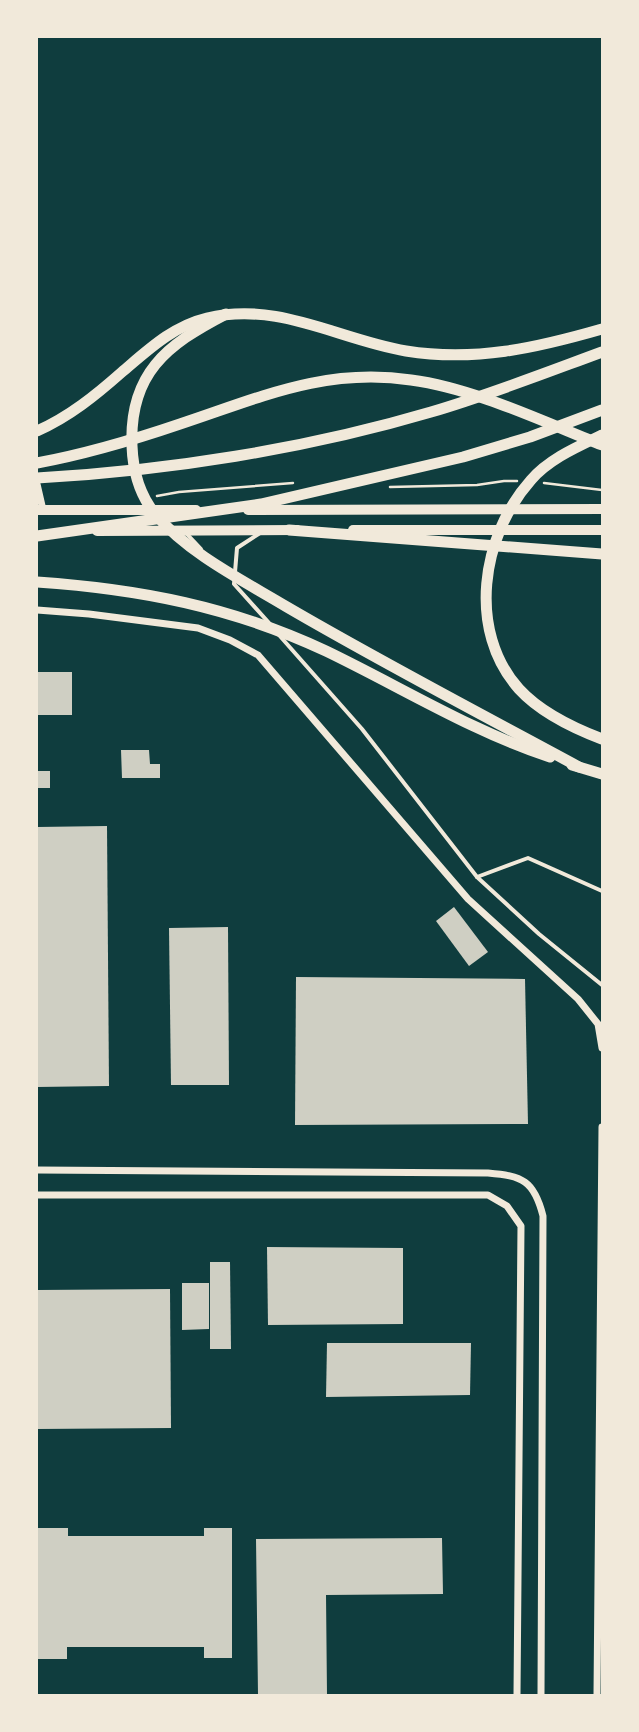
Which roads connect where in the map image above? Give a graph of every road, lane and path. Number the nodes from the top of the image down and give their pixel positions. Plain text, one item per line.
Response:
1 (226, 314) junction
2 (602, 328) edge
3 (602, 352) edge
4 (602, 410) edge
5 (37, 431) edge
6 (602, 435) edge
7 (602, 445) edge
8 (37, 463) edge
9 (37, 478) edge
10 (37, 484) edge
11 (602, 509) edge
12 (40, 510) edge
13 (289, 530) junction
14 (602, 530) edge
15 (37, 531) edge
16 (184, 531) junction
17 (264, 531) junction
18 (37, 536) edge
19 (602, 554) edge
20 (37, 582) edge
21 (234, 584) junction
22 (37, 610) edge
23 (602, 739) edge
24 (534, 748) junction
25 (602, 774) edge
26 (477, 877) junction
27 (602, 890) edge
28 (602, 985) edge
29 (602, 1048) edge
30 (602, 1127) edge
31 (37, 1170) edge
32 (37, 1195) edge
33 (517, 1695) edge
34 (541, 1695) edge
35 (597, 1695) edge

1 - 2 highway
1 - 5 highway
1 - 24 highway
3 - 9 highway
4 - 18 highway
6 - 23 highway
7 - 8 highway
10 - 12 street
11 - 12 main road
13 - 14 main road
13 - 17 main road
13 - 19 highway
15 - 16 main road
16 - 17 main road
16 - 21 street
17 - 21 street
20 - 24 highway
21 - 26 street
22 - 29 street
24 - 25 highway
26 - 27 street
26 - 28 street
30 - 35 street
31 - 34 street
32 - 33 street

